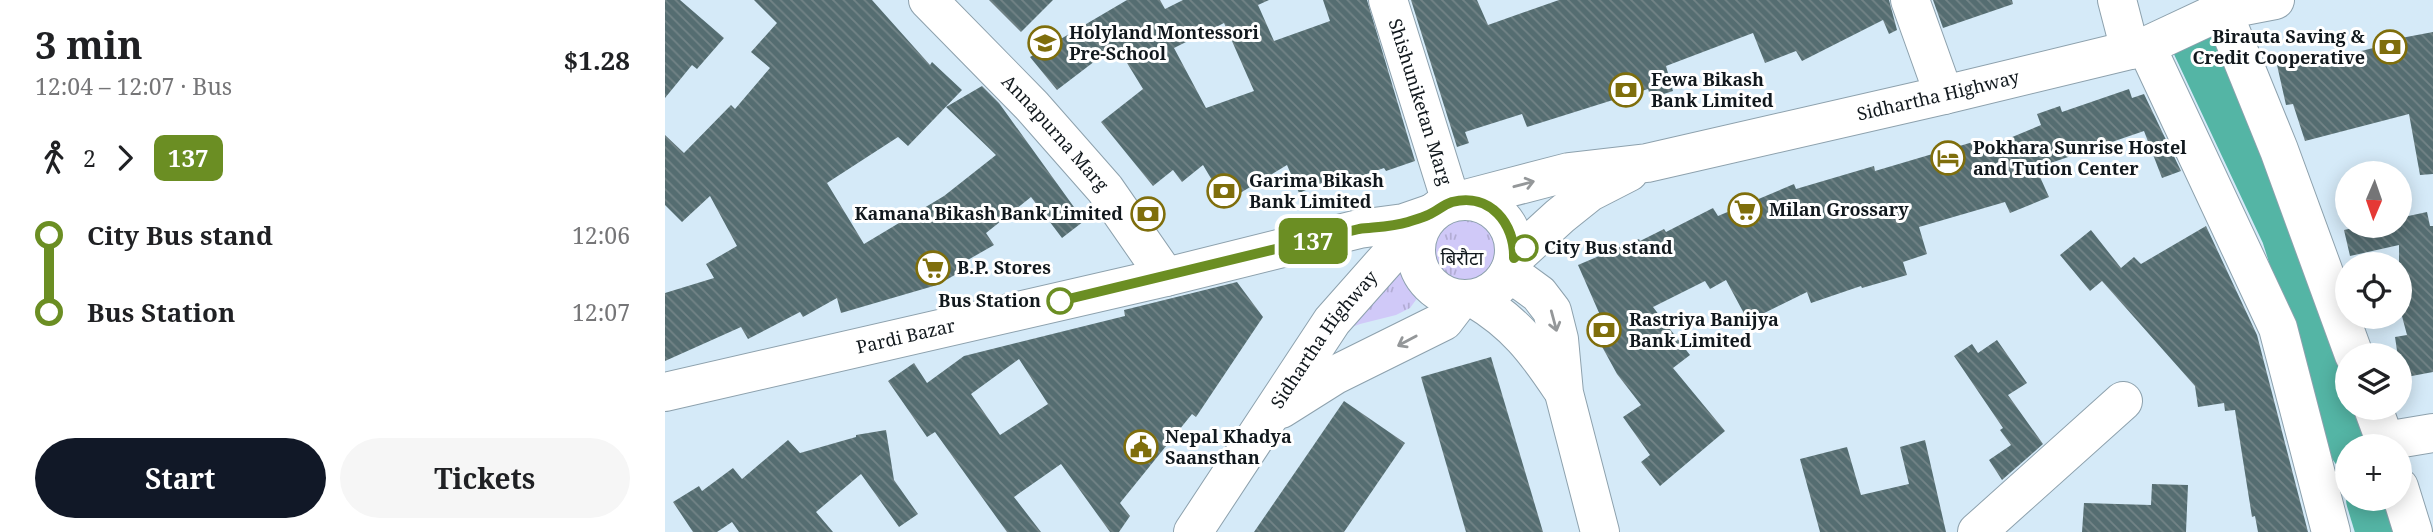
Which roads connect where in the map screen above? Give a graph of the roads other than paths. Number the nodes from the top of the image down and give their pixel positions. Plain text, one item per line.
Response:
1 (928, 0) edge
2 (1388, 0) edge
3 (1910, 0) edge
4 (2117, 0) edge
5 (2275, 0) edge
6 (2221, 5) edge
7 (2143, 45) junction
8 (1944, 95) junction
9 (1647, 163) junction
10 (1440, 211) junction
11 (1511, 265) junction
12 (1166, 277) junction
13 (1467, 299) junction
14 (2350, 343) edge
15 (665, 392) edge
16 (1564, 393) junction
17 (2123, 401) dead end
18 (1270, 416) junction
19 (2382, 431) edge
20 (2433, 433) edge
21 (2406, 511) edge
22 (1193, 532) edge
23 (1600, 532) edge
24 (1977, 532) edge
25 (2331, 532) edge
26 (2413, 532) edge

1 - 12 main road, Annapurna Marg
2 - 10 main road, Shishuniketan Marg
3 - 8 main road
4 - 7 main road
5 - 6 main road, Sidhartha Highway
6 - 7 main road, Sidhartha Highway
6 - 14 main road
7 - 8 main road, Sidhartha Highway
7 - 25 main road
8 - 9 main road, Sidhartha Highway
10 -> 9 main road, Sidhartha Highway
9 - 11 main road, Sidhartha Highway
10 - 11 main road
10 - 12 main road, Pardi Bazar
10 - 13 main road
10 - 18 main road, Sidhartha Highway
11 - 13 main road
11 -> 16 main road
12 - 15 main road, Pardi Bazar
13 - 16 main road
13 -> 18 main road, Sidhartha Highway
16 - 23 main road
17 - 24 main road
18 - 22 main road
19 - 20 main road
21 - 26 main road

